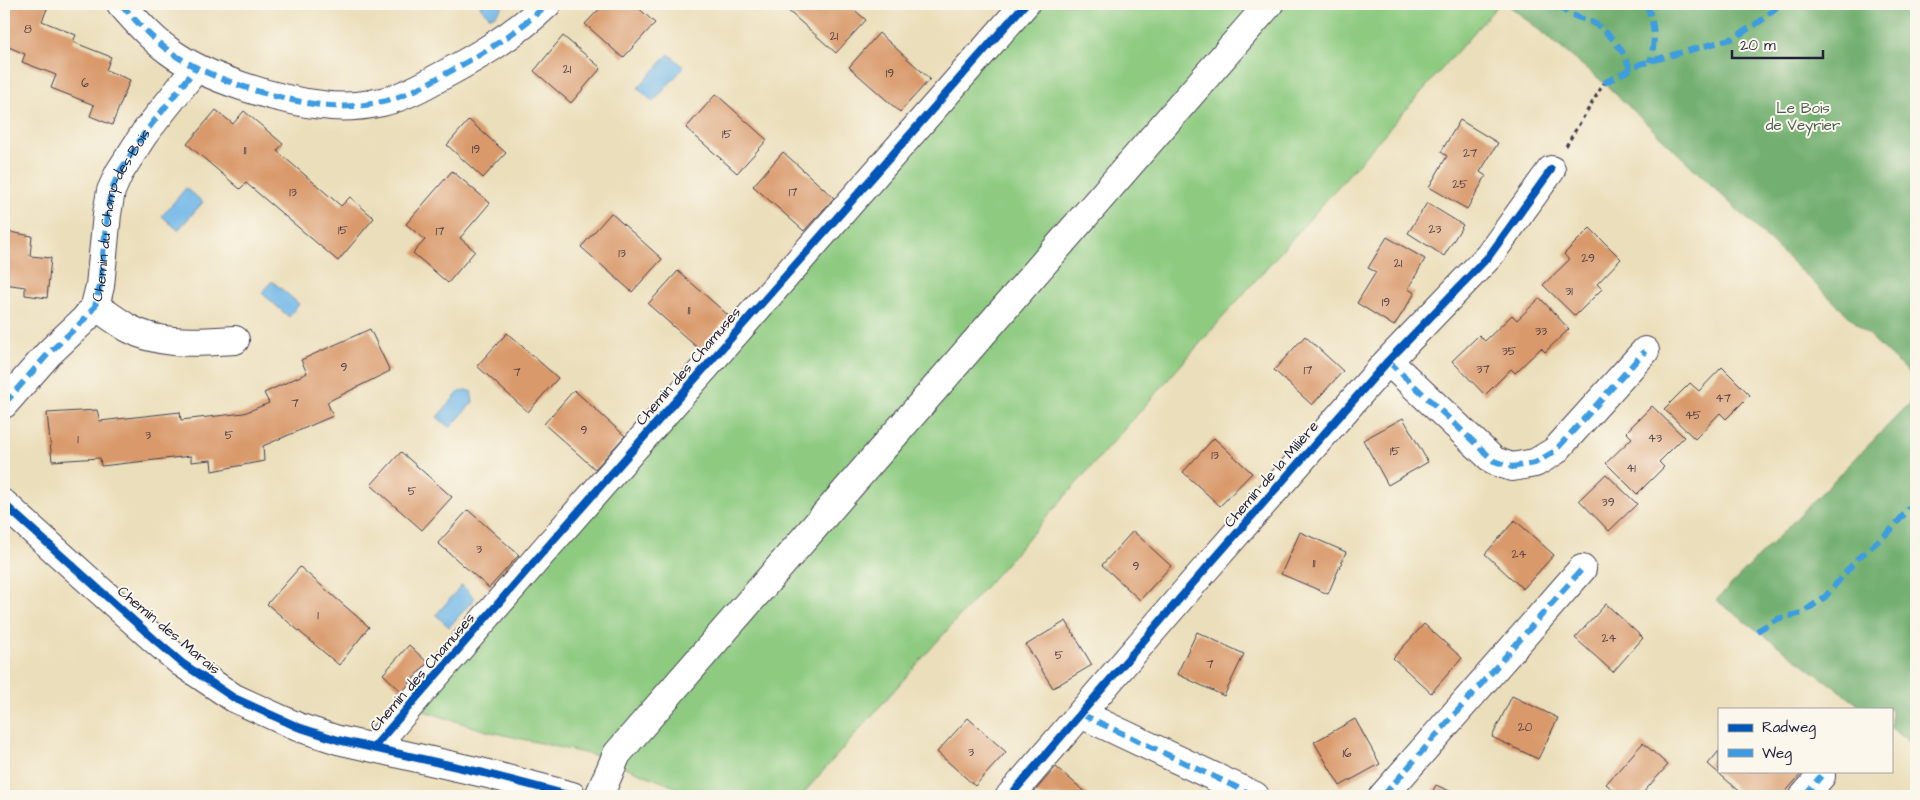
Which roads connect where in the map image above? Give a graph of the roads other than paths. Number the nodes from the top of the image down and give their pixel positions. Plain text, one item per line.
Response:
1 (121, 4) edge
2 (547, 4) edge
3 (1025, 4) edge
4 (1269, 4) edge
5 (196, 68) junction
6 (1551, 170) road end
7 (95, 306) junction
8 (234, 340) dead end
9 (1645, 351) dead end
10 (1388, 361) junction
11 (4, 404) edge
12 (4, 504) edge
13 (1582, 569) dead end
14 (1081, 714) junction
15 (373, 748) junction
16 (572, 796) edge
17 (599, 796) edge
18 (1010, 796) edge
19 (1255, 796) edge
20 (1384, 796) edge

1 - 5 street
2 - 5 street
3 - 15 street, Chemin des Chamuses
4 - 17 street
5 - 7 street, Chemin du Champ-des-Bois
6 - 10 street, Chemin de la Milière
7 - 8 street
7 - 11 street, Chemin du Champ-des-Bois
9 - 10 street
10 - 14 street, Chemin de la Milière
12 - 15 street, Chemin des Marais
13 - 20 street
14 - 18 street, Chemin de la Milière
14 - 19 street
15 - 16 street, Chemin des Marais

